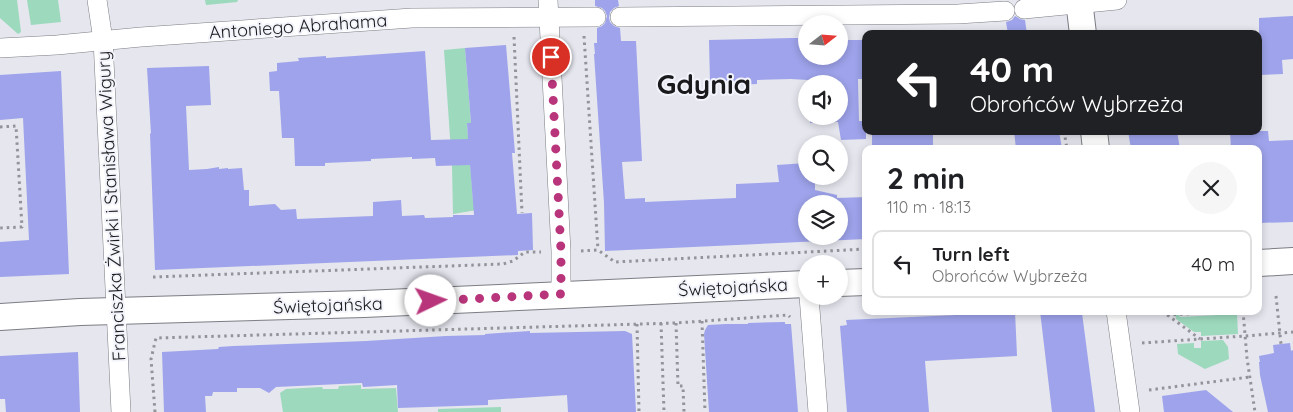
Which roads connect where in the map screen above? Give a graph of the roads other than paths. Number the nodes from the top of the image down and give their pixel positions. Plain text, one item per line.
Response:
1 (97, 0) edge
2 (1118, 0) edge
3 (1079, 2) edge
4 (549, 9) edge
5 (590, 17) road end
6 (620, 17) dead end
7 (1082, 30) edge
8 (103, 40) junction
9 (0, 48) edge
10 (1293, 261) edge
11 (1262, 263) edge
12 (862, 282) edge
13 (848, 283) edge
14 (798, 284) edge
15 (561, 294) junction
16 (810, 305) edge
17 (116, 311) junction
18 (1117, 315) edge
19 (0, 317) edge
20 (122, 412) edge
21 (818, 412) edge
22 (1130, 412) edge

1 - 8 street, Franciszka Żwirki i Stanisława Wigury
2 - 3 street
3 - 6 street
3 - 7 street
4 - 5 street, Antoniego Abrahama
4 - 8 street, Antoniego Abrahama
4 - 15 street
8 - 9 street, Antoniego Abrahama
8 - 17 street, Franciszka Żwirki i Stanisława Wigury
10 - 11 street
12 - 13 street
14 - 15 street, Świętojańska
15 - 17 street, Świętojańska
16 - 21 street
17 - 19 street, Świętojańska
17 - 20 street, Franciszka Żwirki i Stanisława Wigury
18 - 22 street

